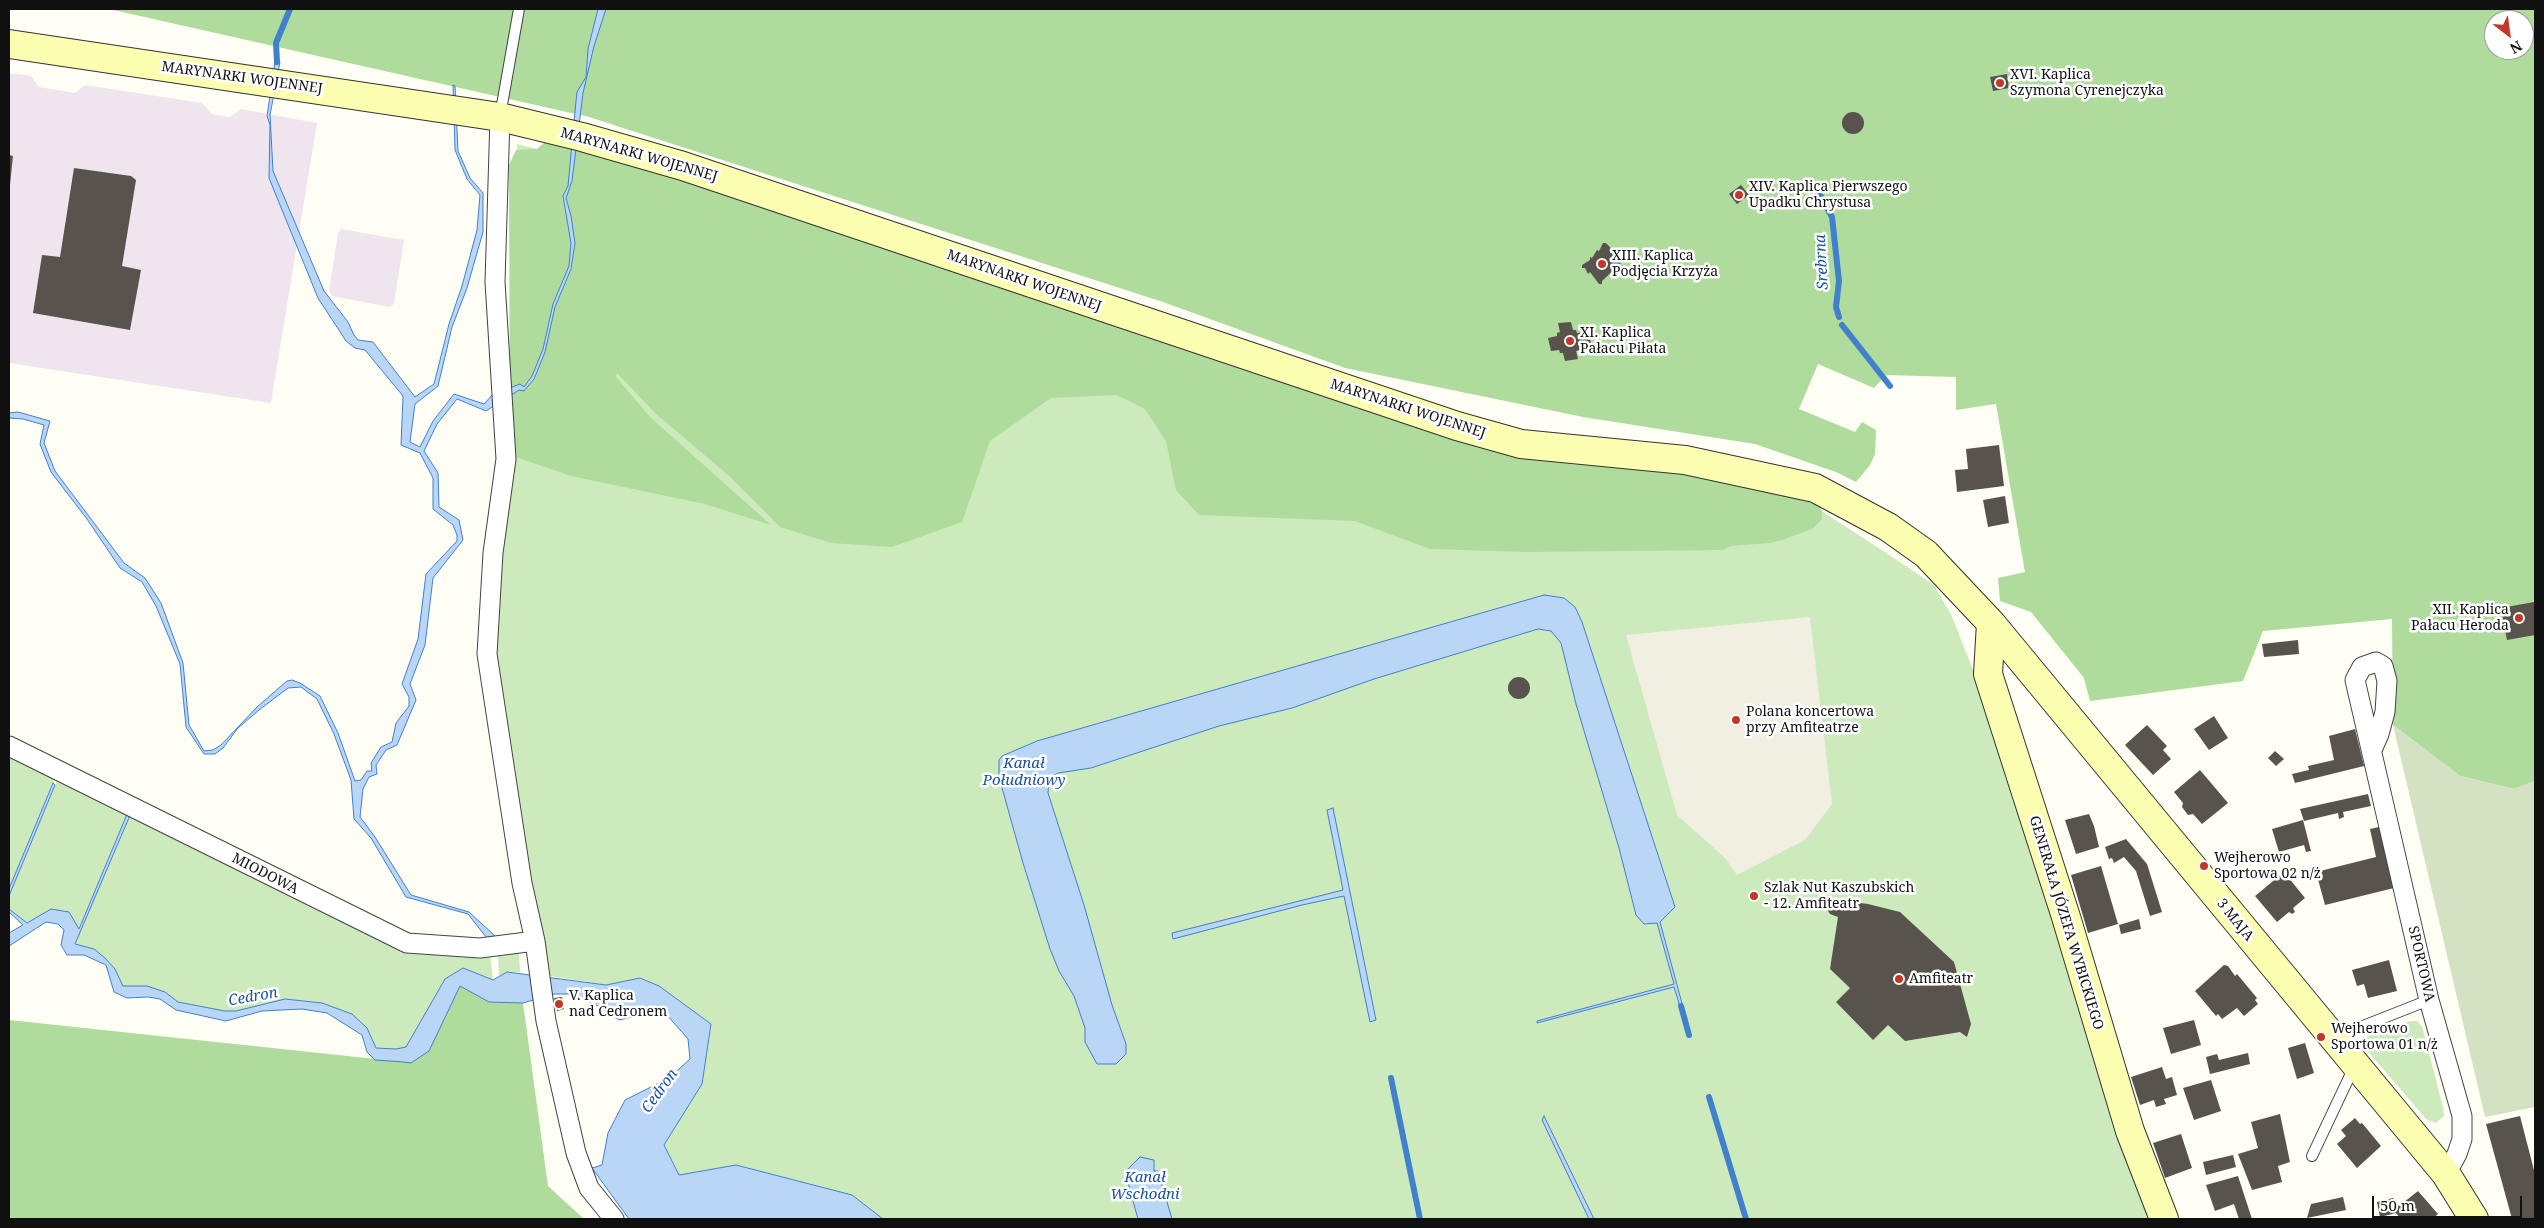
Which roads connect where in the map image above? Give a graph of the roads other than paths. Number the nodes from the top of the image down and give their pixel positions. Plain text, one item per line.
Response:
1 (519, 9) edge
2 (9, 44) edge
3 (500, 117) junction
4 (1992, 623) junction
5 (9, 746) edge
6 (2372, 750) dead end
7 (534, 941) junction
8 (2429, 1000) junction
9 (2334, 1038) junction
10 (2355, 1064) junction
11 (2312, 1156) dead end
12 (2446, 1174) junction
13 (614, 1219) edge
14 (2164, 1219) edge
15 (2474, 1219) edge

1 - 3 lane
2 - 3 main road, MARYNARKI WOJENNEJ
3 - 4 main road, MARYNARKI WOJENNEJ
3 - 7 street
4 - 9 main road, 3 MAJA
4 - 14 main road, GENERAŁA JÓZEFA WYBICKIEGO
5 - 7 street, MIODOWA
6 - 8 street, SPORTOWA
7 - 13 street
8 - 9 lane
8 - 12 street, SPORTOWA
9 - 10 main road, 3 MAJA
10 - 11 lane
10 - 12 main road, 3 MAJA
12 - 15 main road, 3 MAJA

